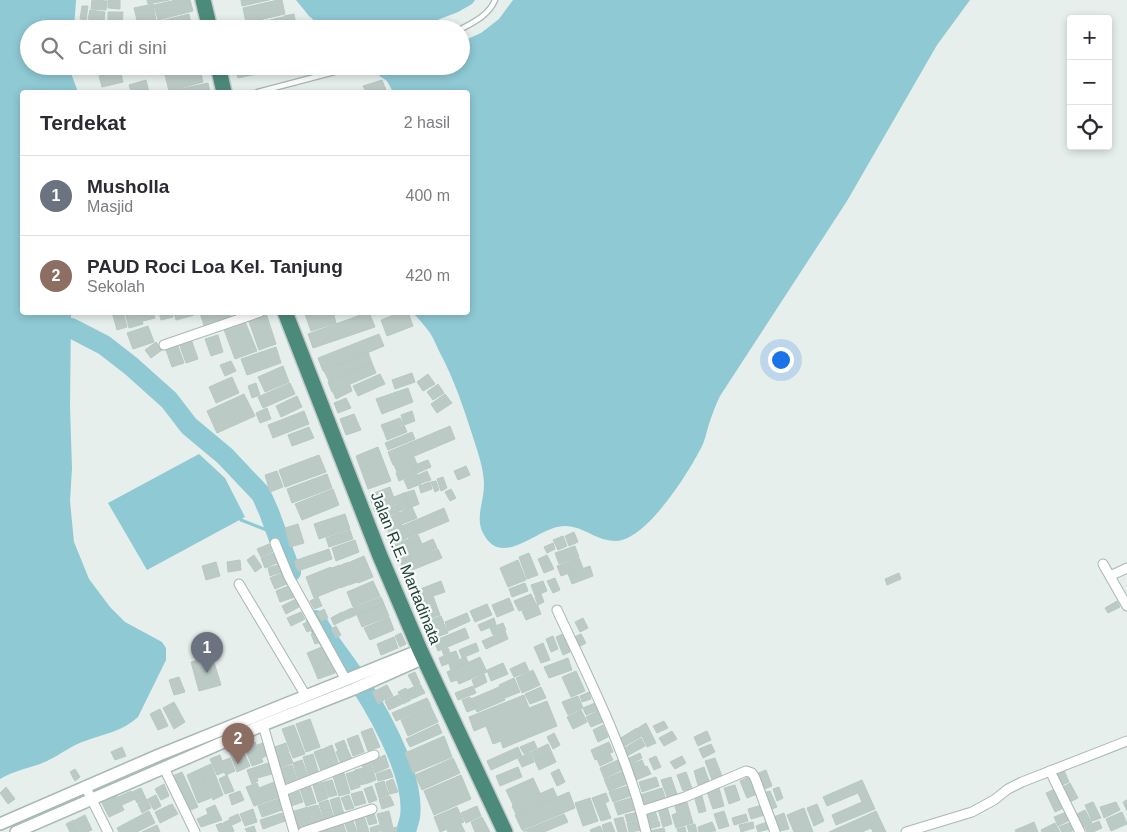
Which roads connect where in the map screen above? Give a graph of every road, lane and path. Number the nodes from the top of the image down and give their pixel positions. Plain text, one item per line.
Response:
1 (203, 0) edge
2 (495, 0) edge
3 (208, 20) edge
4 (470, 24) edge
5 (220, 75) edge
6 (323, 75) edge
7 (224, 90) edge
8 (266, 90) edge
9 (251, 315) edge
10 (286, 315) edge
11 (164, 345) dead end
12 (275, 543) dead end
13 (1103, 564) dead end
14 (1127, 568) edge
15 (1110, 576) junction
16 (239, 584) dead end
17 (1127, 606) edge
18 (557, 610) dead end
19 (422, 654) junction
20 (350, 683) junction
21 (306, 696) junction
22 (263, 725) junction
23 (1127, 741) edge
24 (374, 755) dead end
25 (164, 768) junction
26 (1050, 771) junction
27 (85, 786) junction
28 (283, 792) junction
29 (91, 799) junction
30 (372, 809) dead end
31 (641, 811) junction
32 (0, 824) edge
33 (23, 830) edge
34 (108, 832) edge
35 (195, 832) edge
36 (294, 832) edge
37 (303, 832) edge
38 (505, 832) edge
39 (646, 832) edge
40 (775, 832) edge
41 (906, 832) edge
42 (1080, 832) edge

1 - 3 highway
2 - 4 lane
5 - 7 highway
6 - 8 lane
9 - 11 street
10 - 19 highway, Jalan R.E. Martadinata
12 - 20 street
13 - 15 street
14 - 15 street
15 - 17 street
16 - 21 street
18 - 31 street
19 - 20 street
19 - 38 highway, Jalan R.E. Martadinata
20 - 21 street
20 - 22 street
21 - 27 street
22 - 25 street
22 - 28 street
23 - 26 street
24 - 28 street
25 - 29 street
25 - 35 street
26 - 41 street
26 - 42 street
27 - 29 street
27 - 32 street
28 - 36 street
29 - 33 street
29 - 34 street
30 - 37 street
31 - 39 street
31 - 40 street

